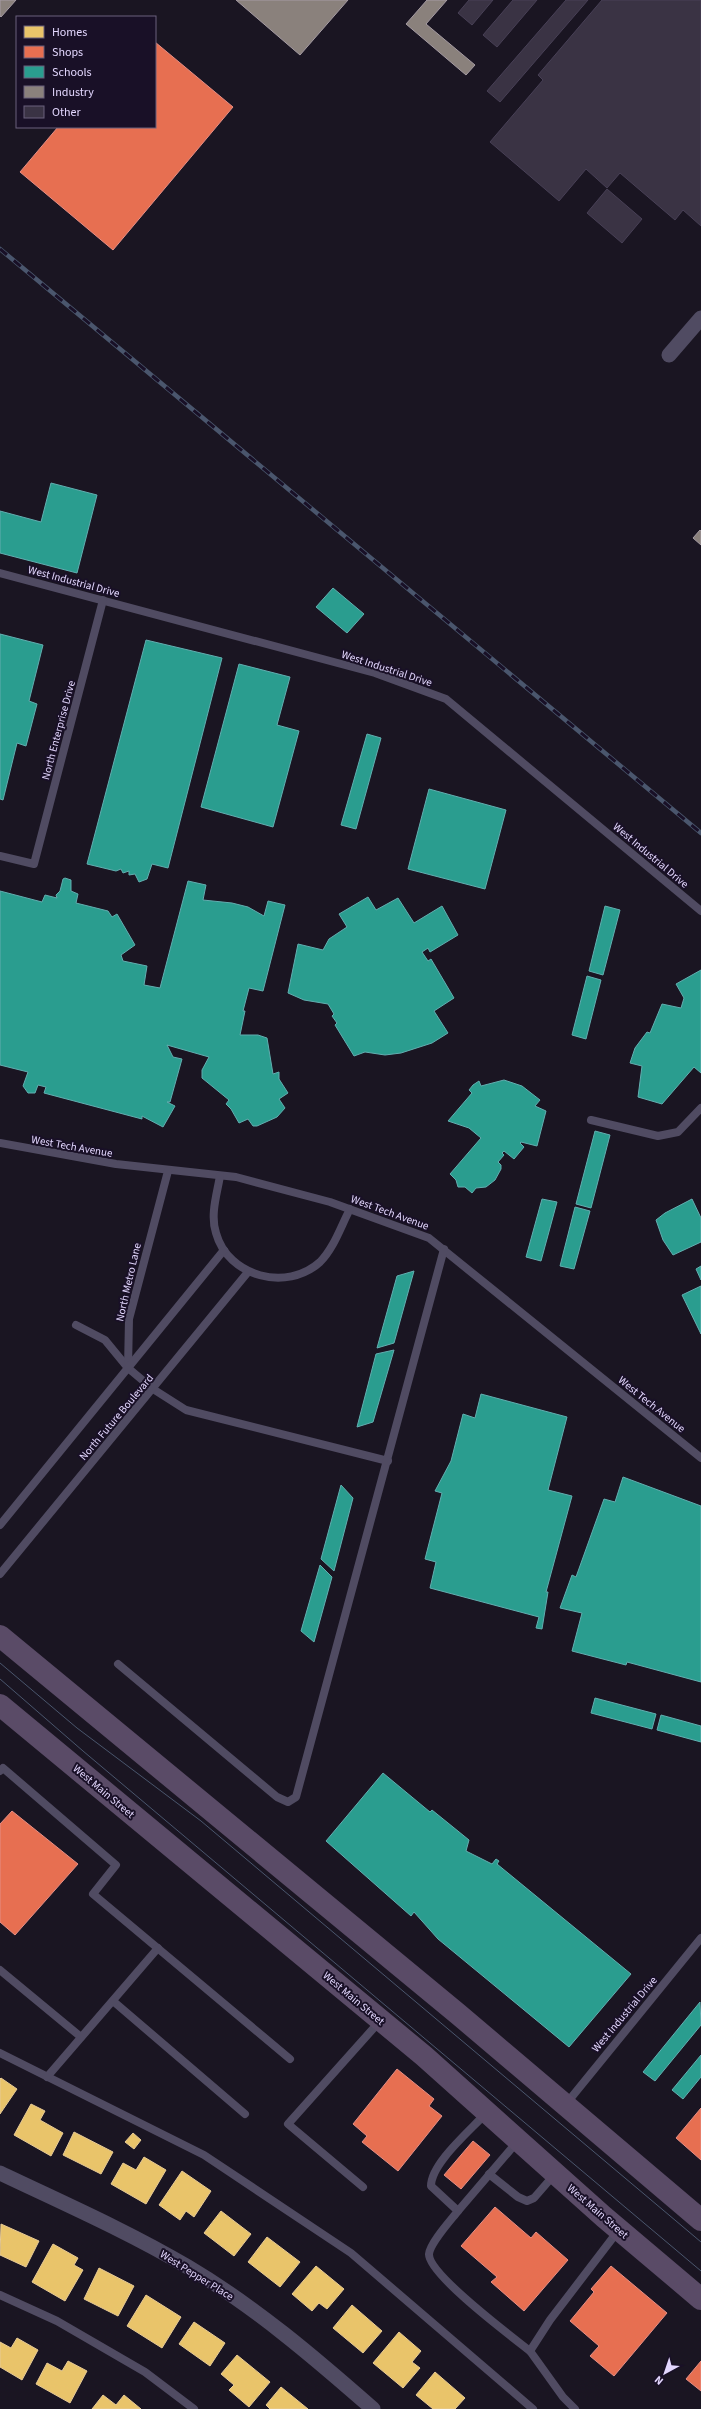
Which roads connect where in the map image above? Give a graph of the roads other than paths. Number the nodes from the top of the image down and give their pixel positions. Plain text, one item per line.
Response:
1 (701, 318) edge
2 (669, 355) dead end
3 (0, 572) edge
4 (103, 600) junction
5 (0, 856) edge
6 (701, 911) edge
7 (701, 1108) edge
8 (591, 1120) dead end
9 (0, 1143) edge
10 (168, 1171) junction
11 (220, 1176) junction
12 (350, 1209) junction
13 (444, 1249) junction
14 (224, 1250) junction
15 (248, 1272) junction
16 (76, 1325) dead end
17 (128, 1368) junction
18 (153, 1389) junction
19 (701, 1458) edge
20 (388, 1461) junction
21 (0, 1525) edge
22 (0, 1574) edge
23 (0, 1636) edge
24 (118, 1664) dead end
25 (0, 1705) edge
26 (0, 1771) edge
27 (701, 1938) edge
28 (158, 1948) junction
29 (0, 1970) edge
30 (113, 2001) junction
31 (381, 2021) junction
32 (81, 2037) junction
33 (0, 2053) edge
34 (290, 2059) dead end
35 (47, 2077) junction
36 (566, 2104) junction
37 (487, 2112) junction
38 (246, 2114) dead end
39 (518, 2140) junction
40 (0, 2173) edge
41 (555, 2173) junction
42 (489, 2174) junction
43 (363, 2187) dead end
44 (458, 2211) junction
45 (701, 2220) edge
46 (620, 2230) junction
47 (0, 2295) edge
48 (701, 2299) edge
49 (530, 2351) junction
50 (194, 2409) edge
51 (373, 2409) edge
52 (533, 2409) edge
53 (575, 2409) edge

1 - 2 street
3 - 4 lane, West Industrial Drive
4 - 5 lane, North Enterprise Drive
4 - 6 lane, West Industrial Drive
7 - 8 lane
9 - 10 lane, West Tech Avenue
10 - 11 lane, West Tech Avenue
10 - 17 lane, North Metro Lane
11 - 12 lane, West Tech Avenue
11 - 14 lane
12 - 13 lane, West Tech Avenue
12 - 15 lane
13 - 19 lane, West Tech Avenue
13 - 20 lane
14 - 15 lane
14 - 17 lane, North Future Boulevard
15 - 18 lane, North Future Boulevard
16 - 17 lane
17 - 18 lane
17 - 21 lane, North Future Boulevard
18 - 20 lane
18 - 22 lane, North Future Boulevard
20 - 24 lane
23 - 36 main road
25 - 31 main road, West Main Street
26 - 28 lane
27 - 36 lane, West Industrial Drive
28 - 30 lane
28 - 34 lane
29 - 32 lane
30 - 32 lane
30 - 38 lane
31 - 37 main road, West Main Street
31 - 43 lane
32 - 35 lane
33 - 35 lane
35 - 52 lane
36 - 45 main road
37 - 39 main road, West Main Street
37 - 44 lane
39 - 41 main road, West Main Street
39 - 42 lane
40 - 51 street, West Pepper Place
41 - 42 lane
41 - 46 main road, West Main Street
42 - 44 lane
44 - 49 lane
46 - 48 main road, West Main Street
46 - 49 lane
47 - 50 lane
49 - 53 lane

